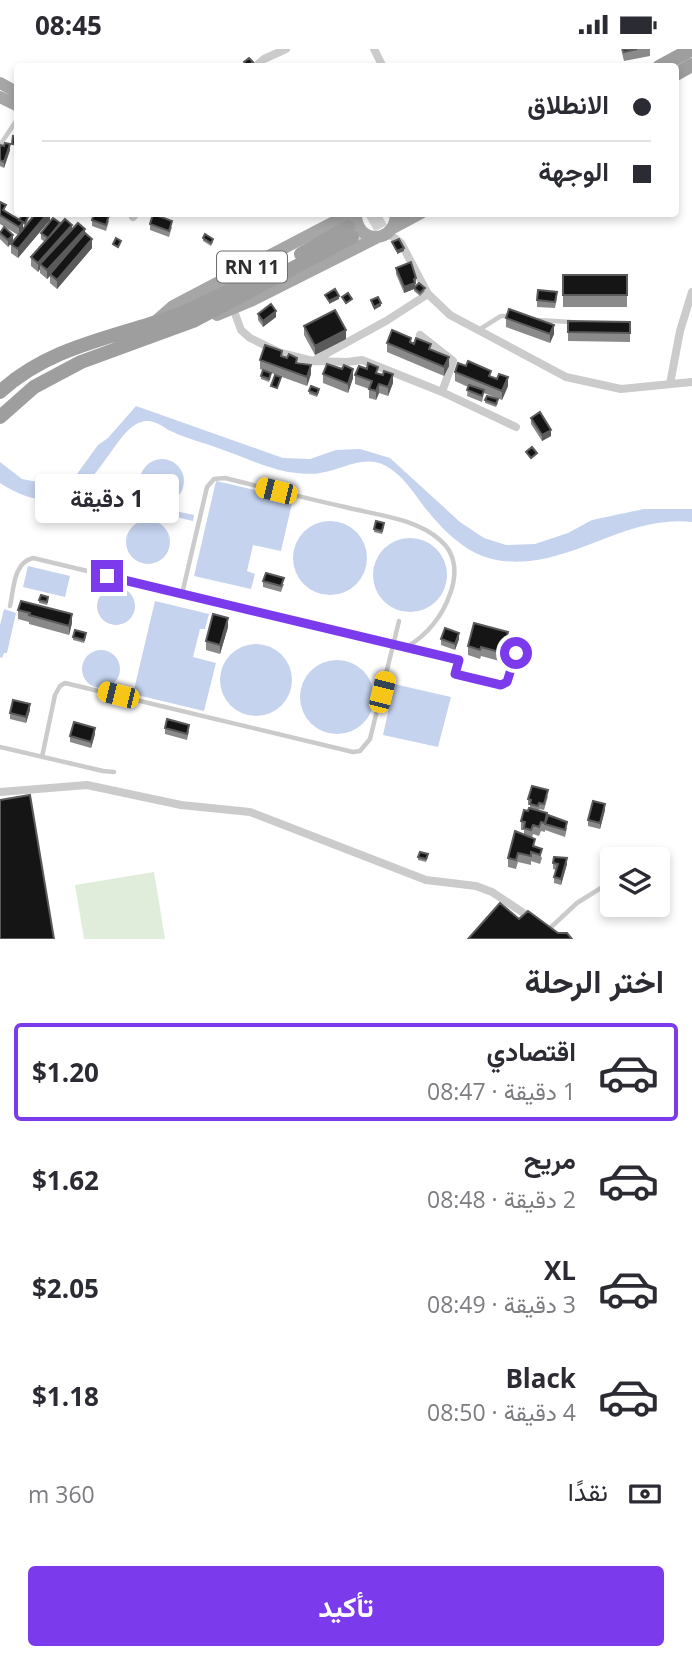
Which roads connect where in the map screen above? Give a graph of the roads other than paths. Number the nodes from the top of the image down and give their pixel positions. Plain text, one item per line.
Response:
1 (286, 49) edge
2 (692, 49) edge
3 (260, 63) edge
4 (666, 63) edge
5 (14, 124) edge
6 (0, 145) edge
7 (324, 217) edge
8 (394, 217) edge
9 (414, 217) edge
10 (352, 223) edge
11 (322, 229) junction
12 (386, 233) junction
13 (692, 292) edge
14 (428, 294) junction
15 (233, 308) junction
16 (518, 317) edge
17 (531, 319) edge
18 (193, 321) junction
19 (154, 322) junction
20 (579, 323) edge
21 (477, 331) junction
22 (420, 335) dead end
23 (313, 361) junction
24 (692, 382) edge
25 (670, 384) junction
26 (442, 391) junction
27 (0, 392) edge
28 (0, 417) edge
29 (516, 427) dead end
30 (182, 594) junction
31 (10, 606) dead end
32 (399, 621) dead end
33 (393, 644) junction
34 (406, 647) junction
35 (516, 653) dead end
36 (0, 747) edge
37 (42, 757) junction
38 (114, 772) dead end
39 (0, 792) edge
40 (600, 889) edge
41 (505, 900) junction
42 (497, 910) edge
43 (548, 930) joint

1 - 3 street
2 - 4 highway
5 - 6 lane
7 - 11 main road
8 - 12 main road
9 - 12 main road, RN 11
10 - 11 main road, RN 11
10 - 12 main road
10 - 18 highway, RN 11
10 - 19 highway, RN 11
11 - 19 main road, RN 11
12 - 14 street
12 - 15 main road, RN 11
13 - 25 street
14 - 21 street
14 - 23 street
15 - 18 main road, RN 11
15 - 23 street
16 - 21 lane
17 - 20 lane
18 - 28 highway, RN 11
19 - 27 highway, RN 11
21 - 25 street
22 - 26 street
23 - 26 street
24 - 25 street
26 - 29 street
30 - 31 lane
30 - 33 lane
30 - 34 lane
32 - 33 lane
33 - 34 lane
33 - 37 lane
34 - 35 lane
36 - 37 lane
37 - 38 lane
39 - 41 street
40 - 43 lane
41 - 42 lane
41 - 43 street

